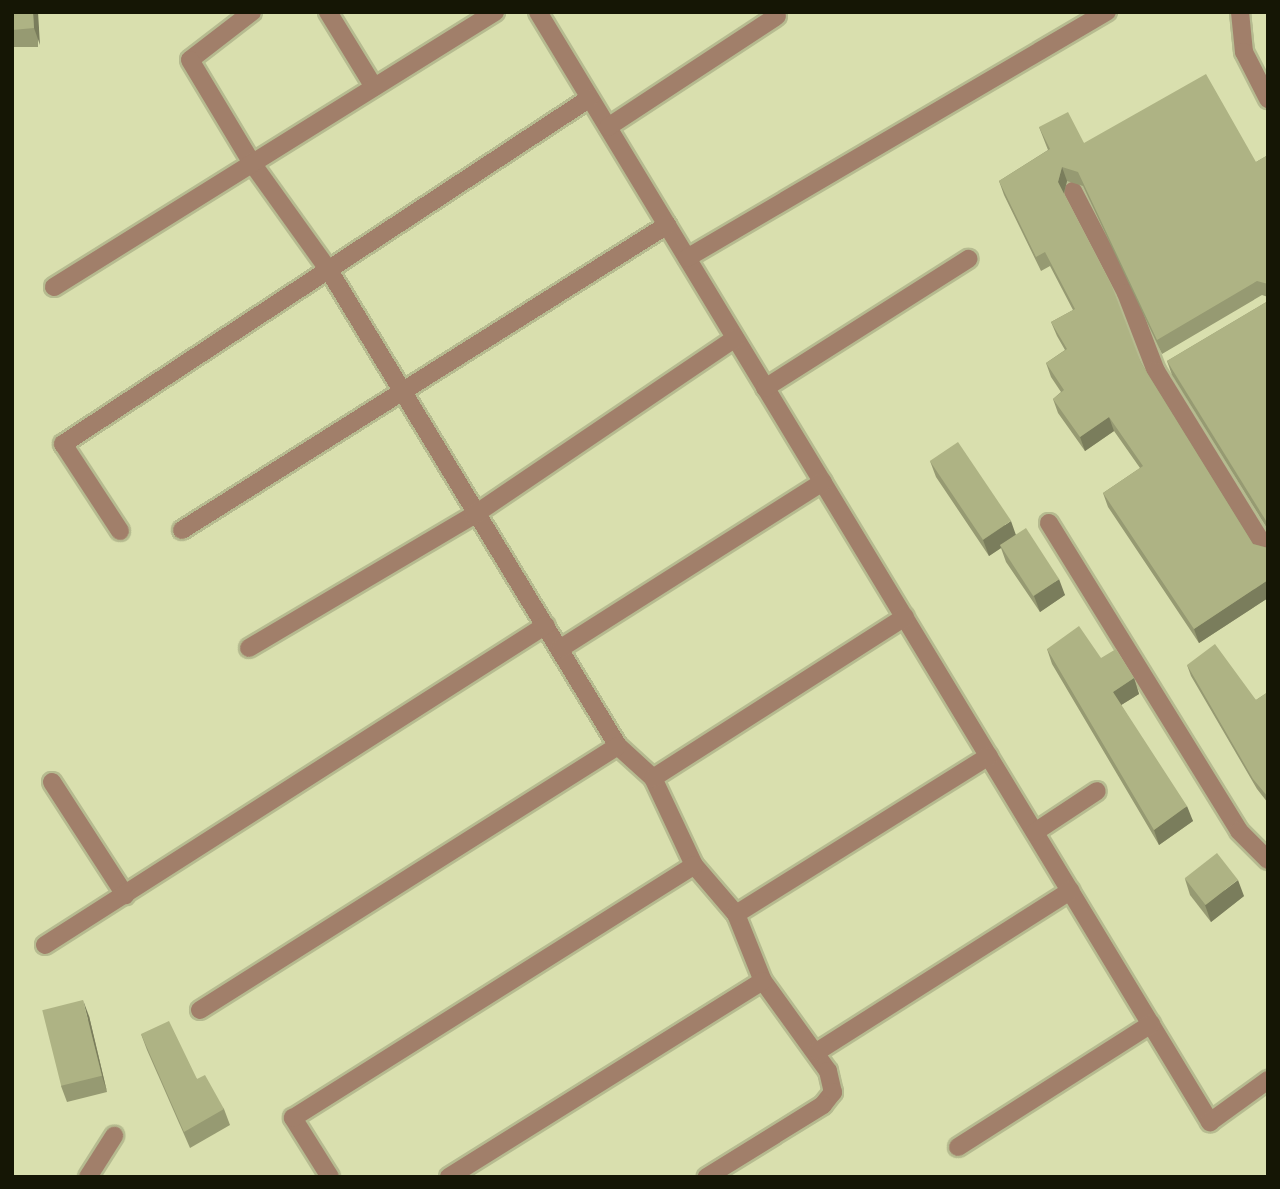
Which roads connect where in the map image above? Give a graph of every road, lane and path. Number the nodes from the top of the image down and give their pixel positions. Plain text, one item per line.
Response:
1 (252, 12) edge
2 (328, 12) edge
3 (495, 12) edge
4 (538, 12) edge
5 (1107, 12) edge
6 (1240, 12) edge
7 (777, 16) dead end
8 (374, 88) junction
9 (590, 98) junction
10 (1268, 99) edge
11 (608, 127) junction
12 (252, 163) junction
13 (1073, 191) dead end
14 (667, 225) junction
15 (687, 258) junction
16 (968, 260) dead end
17 (330, 272) junction
18 (54, 287) dead end
19 (736, 338) junction
20 (765, 388) junction
21 (401, 393) junction
22 (822, 482) junction
23 (474, 515) junction
24 (1049, 523) dead end
25 (182, 530) dead end
26 (120, 531) dead end
27 (1268, 552) edge
28 (905, 617) junction
29 (546, 625) junction
30 (249, 648) dead end
31 (561, 648) junction
32 (618, 746) junction
33 (989, 756) junction
34 (653, 778) junction
35 (52, 782) dead end
36 (1097, 791) dead end
37 (1035, 832) junction
38 (1268, 860) edge
39 (694, 864) junction
40 (1070, 891) junction
41 (125, 895) junction
42 (736, 914) junction
43 (45, 945) dead end
44 (763, 981) junction
45 (200, 1010) dead end
46 (1151, 1024) junction
47 (818, 1051) junction
48 (1268, 1080) edge
49 (114, 1136) dead end
50 (958, 1147) dead end
51 (88, 1177) edge
52 (330, 1177) edge
53 (449, 1177) edge
54 (707, 1177) edge

1 - 12 street
2 - 8 street
3 - 8 street
4 - 9 street
5 - 15 street
6 - 10 street
7 - 11 street
8 - 12 street
9 - 11 street
9 - 17 street
11 - 14 street
12 - 17 street
12 - 18 street
13 - 27 street
14 - 15 street
14 - 21 street
15 - 19 street
16 - 20 street
17 - 21 street
17 - 26 street
19 - 20 street
19 - 23 street
20 - 22 street
21 - 23 street
21 - 25 street
22 - 28 street
22 - 31 street
23 - 29 street
23 - 30 street
24 - 38 street
28 - 33 street
28 - 34 street
29 - 31 street
29 - 41 street
31 - 32 street
32 - 34 street
32 - 45 street
33 - 37 street
33 - 42 street
34 - 39 street
35 - 41 street
36 - 37 street
37 - 40 street
39 - 42 street
39 - 52 street
40 - 46 street
40 - 47 street
41 - 43 street
42 - 44 street
44 - 47 street
44 - 53 street
46 - 48 street
46 - 50 street
47 - 54 street
49 - 51 street

